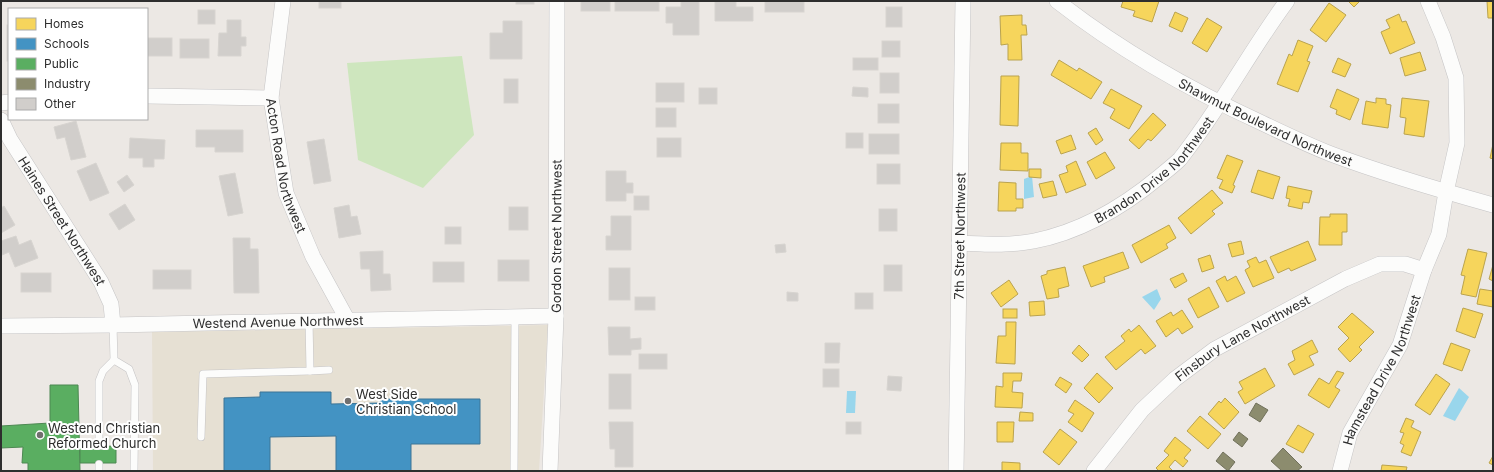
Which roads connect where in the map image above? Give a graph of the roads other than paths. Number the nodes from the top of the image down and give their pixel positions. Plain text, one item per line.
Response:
1 (283, 1) edge
2 (557, 1) edge
3 (963, 1) edge
4 (1057, 1) edge
5 (1287, 1) edge
6 (1428, 1) edge
7 (148, 96) edge
8 (272, 98) junction
9 (1220, 104) junction
10 (1, 120) edge
11 (1446, 192) junction
12 (1493, 205) edge
13 (959, 243) junction
14 (1424, 270) junction
15 (515, 316) junction
16 (556, 316) junction
17 (347, 319) junction
18 (309, 320) junction
19 (113, 325) junction
20 (1, 326) edge
21 (114, 360) junction
22 (328, 370) dead end
23 (310, 371) junction
24 (202, 436) dead end
25 (99, 446) dead end
26 (134, 471) edge
27 (514, 471) edge
28 (550, 471) edge
29 (956, 471) edge
30 (1094, 471) edge
31 (1340, 471) edge

1 - 8 street, Acton Road Northwest
2 - 16 street, Gordon Street Northwest
3 - 13 street, 7th Street Northwest
4 - 9 street, Shawmut Boulevard Northwest
5 - 9 street, Brandon Drive Northwest
6 - 11 street
7 - 8 street
8 - 17 street, Acton Road Northwest
9 - 11 street, Shawmut Boulevard Northwest
9 - 13 street, Brandon Drive Northwest
10 - 19 street, Haines Street Northwest
11 - 12 street, Shawmut Boulevard Northwest
11 - 14 street, Hamstead Drive Northwest
13 - 29 street, 7th Street Northwest
14 - 30 street, Finsbury Lane Northwest
14 - 31 street, Hamstead Drive Northwest
15 - 16 street, Westend Avenue Northwest
15 - 17 street, Westend Avenue Northwest
15 - 27 lane
16 - 28 street, Gordon Street Northwest
17 - 18 street, Westend Avenue Northwest
18 - 19 street, Westend Avenue Northwest
18 - 23 lane
19 - 20 street, Westend Avenue Northwest
19 - 21 lane
21 - 25 lane
21 - 26 lane
22 - 23 lane
23 - 24 lane

